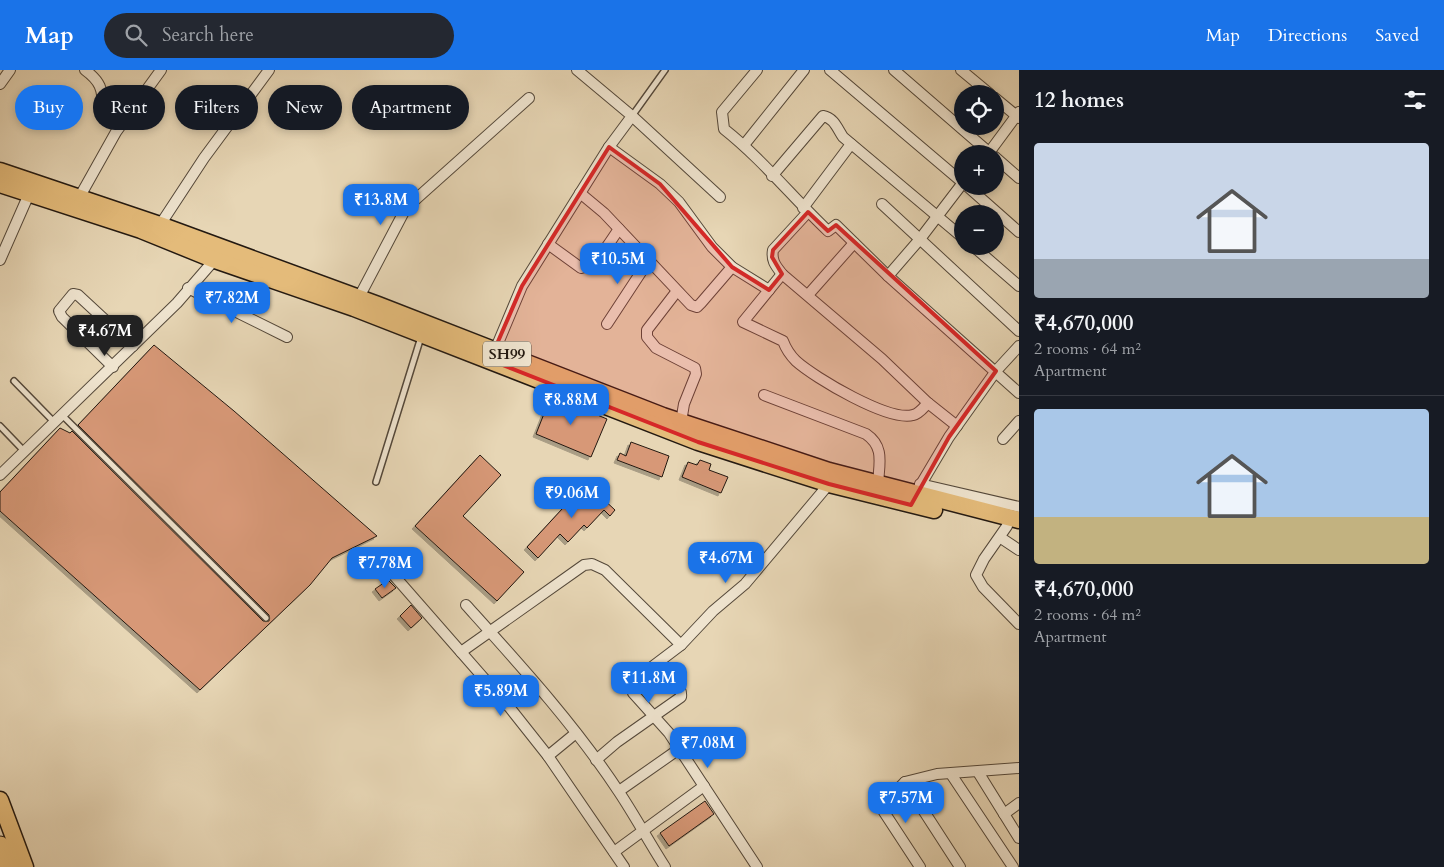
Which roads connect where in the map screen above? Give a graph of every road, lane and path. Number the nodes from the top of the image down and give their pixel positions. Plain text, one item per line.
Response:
1 (10, 70) edge
2 (85, 70) edge
3 (161, 70) edge
4 (269, 70) edge
5 (577, 70) edge
6 (665, 70) edge
7 (757, 70) edge
8 (804, 70) edge
9 (830, 70) edge
10 (894, 70) edge
11 (961, 70) edge
12 (0, 84) edge
13 (100, 85) edge
14 (979, 85) edge
15 (529, 98) dead end
16 (1004, 105) edge
17 (632, 116) junction
18 (1018, 116) edge
19 (851, 144) junction
20 (744, 145) junction
21 (981, 145) edge
22 (997, 145) edge
23 (609, 147) junction
24 (1004, 165) edge
25 (0, 171) edge
26 (772, 176) junction
27 (954, 176) edge
28 (1019, 178) edge
29 (0, 184) edge
30 (580, 193) junction
31 (29, 194) junction
32 (954, 194) edge
33 (977, 195) edge
34 (720, 197) dead end
35 (79, 198) junction
36 (882, 204) dead end
37 (806, 210) junction
38 (938, 216) junction
39 (160, 225) junction
40 (619, 228) junction
41 (954, 230) edge
42 (1019, 232) edge
43 (920, 239) junction
44 (854, 243) junction
45 (548, 244) junction
46 (218, 254) junction
47 (983, 255) edge
48 (0, 260) edge
49 (649, 260) junction
50 (732, 267) junction
51 (782, 274) junction
52 (888, 276) junction
53 (1019, 286) edge
54 (188, 288) junction
55 (769, 290) junction
56 (677, 291) junction
57 (808, 295) junction
58 (356, 303) junction
59 (607, 324) dead end
60 (1019, 331) edge
61 (422, 334) junction
62 (287, 337) dead end
63 (132, 346) junction
64 (1019, 347) edge
65 (493, 355) junction
66 (112, 367) junction
67 (996, 371) junction
68 (14, 381) dead end
69 (1019, 393) edge
70 (764, 395) dead end
71 (928, 403) junction
72 (59, 420) junction
73 (1019, 421) edge
74 (681, 422) junction
75 (0, 426) edge
76 (957, 426) junction
77 (1003, 439) dead end
78 (25, 452) junction
79 (0, 475) edge
80 (376, 482) dead end
81 (829, 484) junction
82 (878, 484) junction
83 (915, 494) junction
84 (1019, 507) edge
85 (1011, 528) edge
86 (1019, 550) edge
87 (383, 563) dead end
88 (466, 606) dead end
89 (266, 618) dead end
90 (1019, 624) edge
91 (490, 631) junction
92 (681, 645) junction
93 (461, 652) junction
94 (658, 664) junction
95 (654, 716) junction
96 (576, 733) junction
97 (679, 749) junction
98 (548, 756) junction
99 (596, 760) junction
100 (1019, 768) edge
101 (978, 772) junction
102 (951, 774) junction
103 (905, 782) junction
104 (704, 786) junction
105 (619, 791) junction
106 (0, 800) edge
107 (1019, 803) edge
108 (1004, 814) junction
109 (643, 832) junction
110 (1019, 838) edge
111 (0, 846) edge
112 (614, 852) junction
113 (8, 867) edge
114 (26, 867) edge
115 (624, 867) edge
116 (665, 867) edge
117 (757, 867) edge
118 (920, 867) edge
119 (960, 867) edge
120 (1013, 867) edge

1 - 12 street
2 - 13 street
3 - 35 street
4 - 39 street
5 - 17 street
6 - 17 lane
7 - 20 street
8 - 20 street
9 - 27 street
10 - 21 street
11 - 14 street
15 - 58 street
16 - 18 street
17 - 23 street
17 - 34 street
18 - 22 street
19 - 26 street
19 - 37 street
19 - 38 street
20 - 26 street
23 - 30 street
23 - 50 street
24 - 28 street
25 - 35 main road, SH99
26 - 37 street
29 - 31 main road, SH99
30 - 40 street
30 - 45 street
31 - 46 main road, SH99
31 - 48 street
32 - 38 street
33 - 42 street
35 - 39 main road, SH99
36 - 43 street
37 - 44 street
37 - 51 street
38 - 41 street
38 - 43 street
39 - 46 main road, SH99
40 - 45 street
40 - 49 street
43 - 52 street
43 - 60 street
44 - 52 street
44 - 57 street
45 - 65 street
46 - 54 street
46 - 58 main road, SH99
47 - 53 street
49 - 56 street
49 - 59 street
50 - 55 street
50 - 56 street
51 - 55 street
51 - 57 street
52 - 67 street
54 - 62 street
54 - 63 street
55 - 71 street
56 - 74 street
57 - 71 street
58 - 61 main road, SH99
58 - 65 main road, SH99
61 - 65 main road, SH99
61 - 80 lane
63 - 66 street
63 - 66 street
64 - 67 street
65 - 74 main road, SH99
65 - 81 main road, SH99
66 - 72 street
67 - 69 street
67 - 76 street
68 - 72 lane
70 - 82 street
71 - 76 street
72 - 78 street
72 - 89 lane
73 - 77 street
74 - 82 main road, SH99
75 - 78 lane
76 - 83 street
78 - 79 street
81 - 83 main road, SH99
81 - 92 street
82 - 83 main road, SH99
83 - 84 street
83 - 85 main road, SH99
85 - 86 street
85 - 90 street
87 - 93 street
88 - 91 street
91 - 92 street
91 - 93 street
91 - 96 street
92 - 94 street
93 - 98 street
94 - 95 street
94 - 95 street
95 - 97 street
95 - 99 street
96 - 98 street
96 - 99 street
97 - 104 street
97 - 105 street
98 - 112 street
99 - 105 street
100 - 101 street
101 - 102 street
101 - 108 street
102 - 103 street
102 - 120 street
103 - 118 street
103 - 119 street
104 - 109 street
104 - 117 street
105 - 109 street
106 - 114 main road
107 - 108 street
108 - 110 street
109 - 112 street
109 - 116 street
111 - 113 highway
112 - 115 street

